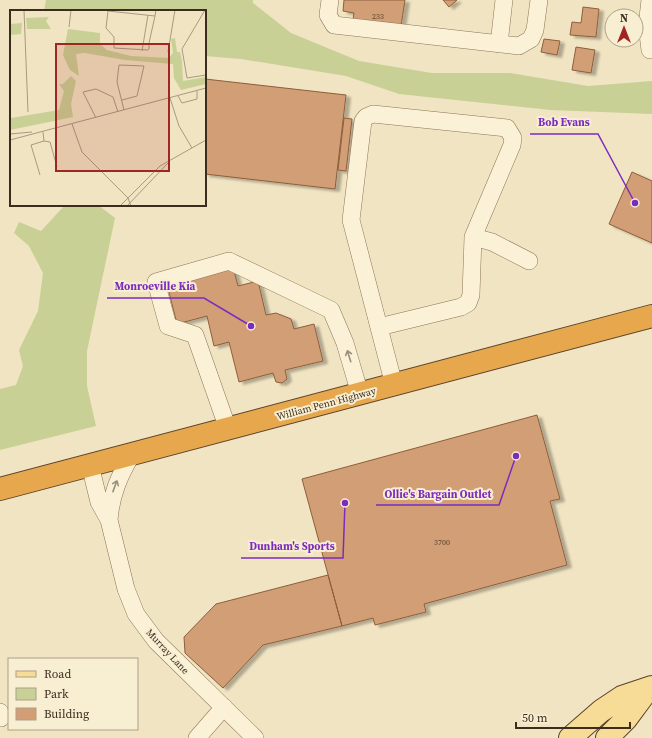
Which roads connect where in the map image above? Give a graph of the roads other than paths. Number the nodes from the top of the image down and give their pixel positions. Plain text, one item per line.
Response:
1 (330, 0) edge
2 (504, 0) edge
3 (539, 0) edge
4 (650, 0) edge
5 (499, 44) junction
6 (650, 50) dead end
7 (473, 237) junction
8 (529, 261) dead end
9 (652, 316) edge
10 (379, 327) junction
11 (394, 385) junction
12 (360, 394) junction
13 (228, 429) junction
14 (132, 454) junction
15 (90, 465) junction
16 (0, 489) edge
17 (109, 520) junction
18 (651, 688) edge
19 (224, 707) junction
20 (197, 738) edge
21 (255, 738) edge
22 (570, 738) edge
23 (607, 738) edge

1 - 5 street
2 - 5 street
3 - 5 street
4 - 6 street
7 - 8 street
7 - 10 street
7 - 10 street
9 - 11 highway, William Penn Highway
10 - 11 street
11 - 12 highway, William Penn Highway
12 - 13 highway, William Penn Highway
12 -> 13 street
13 - 14 highway, William Penn Highway
14 - 15 highway, William Penn Highway
17 -> 14 street, Murray Lane
15 - 16 highway, William Penn Highway
15 - 17 street, Murray Lane
17 - 19 street, Murray Lane
18 - 22 main road
18 - 23 main road
19 - 20 street
19 - 21 street, Murray Lane

